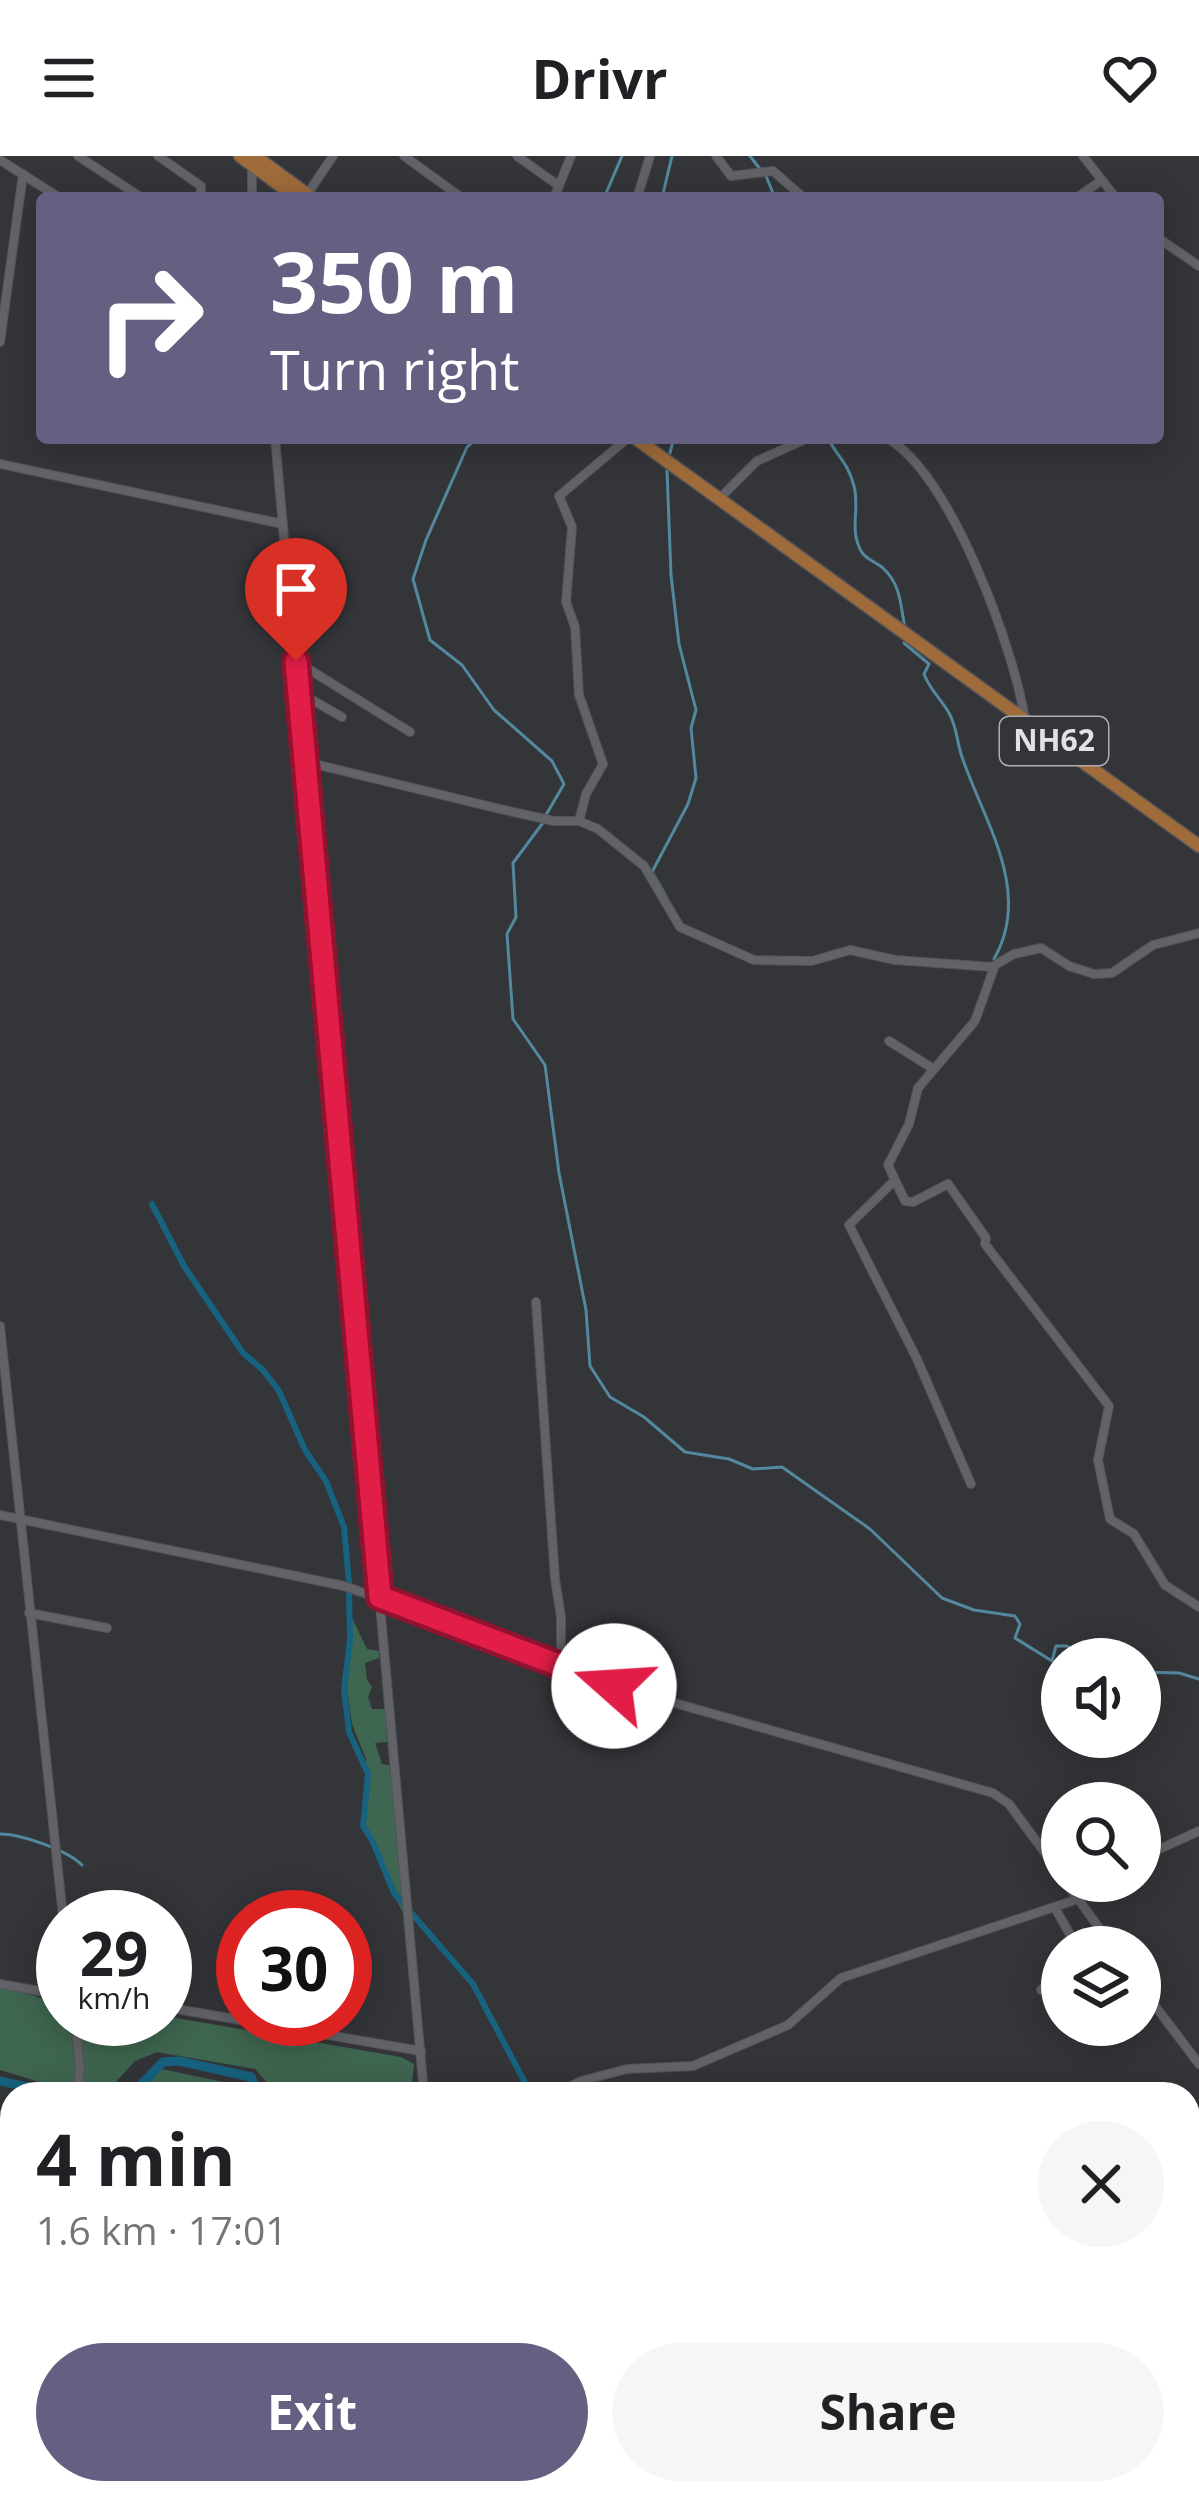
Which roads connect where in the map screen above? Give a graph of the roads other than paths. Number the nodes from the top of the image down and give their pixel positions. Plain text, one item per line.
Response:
1 (158, 156) edge
2 (333, 156) edge
3 (404, 156) edge
4 (517, 156) edge
5 (572, 156) edge
6 (650, 156) edge
7 (716, 156) edge
8 (1083, 156) edge
9 (83, 157) edge
10 (249, 159) edge
11 (0, 160) edge
12 (23, 174) junction
13 (1102, 181) junction
14 (559, 186) junction
15 (51, 192) edge
16 (133, 192) edge
17 (201, 192) edge
18 (252, 192) edge
19 (298, 192) edge
20 (308, 192) edge
21 (454, 192) edge
22 (556, 192) edge
23 (639, 192) edge
24 (797, 192) edge
25 (1085, 192) edge
26 (1111, 192) edge
27 (1164, 242) edge
28 (1199, 266) edge
29 (0, 342) edge
30 (276, 444) edge
31 (624, 444) edge
32 (640, 444) edge
33 (795, 444) edge
34 (895, 444) edge
35 (0, 464) edge
36 (719, 499) junction
37 (283, 524) junction
38 (296, 661) junction
39 (299, 692) junction
40 (342, 716) dead end
41 (1026, 722) junction
42 (410, 732) dead end
43 (306, 761) junction
44 (580, 821) junction
45 (1199, 846) edge
46 (1199, 933) edge
47 (994, 967) junction
48 (889, 1041) dead end
49 (932, 1068) junction
50 (894, 1181) junction
51 (536, 1302) dead end
52 (0, 1326) edge
53 (970, 1484) dead end
54 (0, 1515) edge
55 (20, 1519) junction
56 (380, 1597) junction
57 (1199, 1607) edge
58 (29, 1613) junction
59 (107, 1628) dead end
60 (561, 1668) junction
61 (1199, 1831) edge
62 (1041, 1848) edge
63 (1161, 1848) edge
64 (60, 1890) edge
65 (1065, 1902) edge
66 (1055, 1908) junction
67 (1065, 1926) edge
68 (0, 1984) edge
69 (36, 1990) edge
70 (192, 2011) edge
71 (1161, 2014) edge
72 (76, 2046) edge
73 (421, 2051) junction
74 (1199, 2064) edge
75 (78, 2082) edge
76 (423, 2082) edge
77 (578, 2082) edge

1 - 17 street
2 - 20 street
3 - 21 street
4 - 14 street
5 - 14 street
6 - 23 street
7 - 24 street
8 - 13 street
9 - 16 street
10 - 18 street
10 - 19 main road
11 - 12 street
12 - 15 street
12 - 29 street
13 - 25 street
13 - 26 street
14 - 22 street
27 - 28 street
30 - 37 street
31 - 44 street
32 - 36 main road, NH62
33 - 36 street
34 - 41 street
35 - 37 street
36 - 41 main road, NH62
37 - 38 street
38 - 39 street
38 - 42 street
39 - 40 street
39 - 43 street
41 - 45 main road, NH62
43 - 44 street
43 - 56 street
44 - 47 street
46 - 47 street
47 - 49 street
48 - 49 street
49 - 50 street
50 - 53 street
50 - 57 street
51 - 60 street
52 - 55 street
54 - 55 street
55 - 56 street
55 - 58 street
56 - 60 street
56 - 73 street
58 - 59 street
58 - 64 street
60 - 62 street
61 - 63 street
65 - 66 street
66 - 67 street
66 - 77 street
68 - 69 street
70 - 73 street
71 - 74 street
72 - 75 street
73 - 76 street

